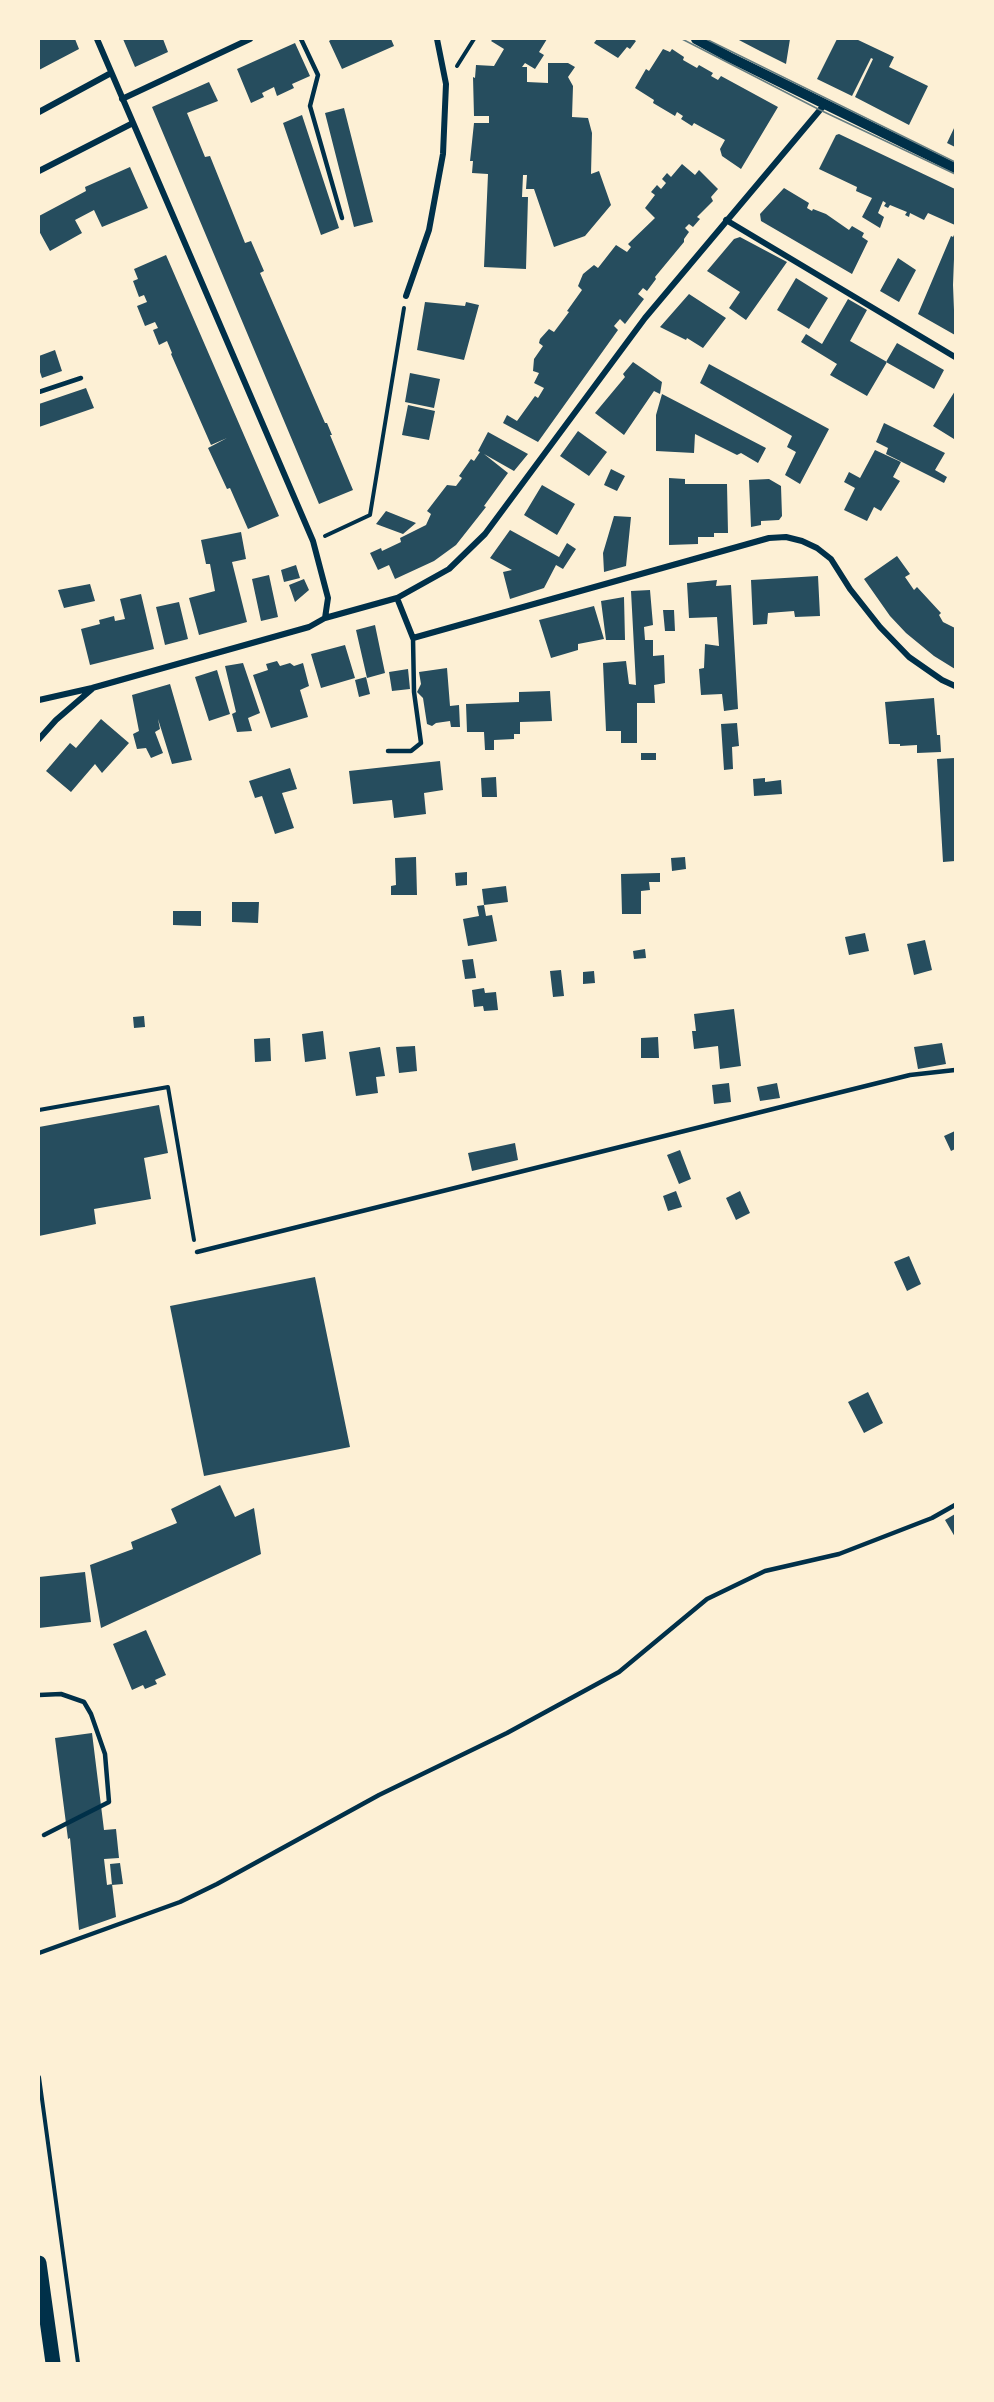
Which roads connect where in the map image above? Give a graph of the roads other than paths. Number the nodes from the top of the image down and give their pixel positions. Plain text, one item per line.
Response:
1 (97, 39) edge
2 (250, 39) edge
3 (301, 39) edge
4 (437, 39) edge
5 (696, 39) edge
6 (111, 74) junction
7 (122, 99) junction
8 (825, 104) junction
9 (39, 111) edge
10 (133, 123) junction
11 (955, 168) edge
12 (39, 171) edge
13 (342, 218) dead end
14 (726, 220) junction
15 (406, 296) road end
16 (955, 357) edge
17 (81, 378) dead end
18 (39, 392) edge
19 (397, 598) junction
20 (325, 618) junction
21 (413, 638) junction
22 (955, 686) edge
23 (92, 688) junction
24 (39, 700) edge
25 (39, 739) edge
26 (387, 751) dead end
27 (955, 1070) edge
28 (196, 1252) road end
29 (955, 1505) edge
30 (39, 1695) edge
31 (44, 1835) dead end
32 (39, 1953) edge
33 (39, 2264) edge
34 (53, 2363) edge

1 - 6 street
2 - 7 street
3 - 13 lane
4 - 15 street
5 - 8 street
6 - 7 street
6 - 9 street
7 - 10 street
8 - 11 street
8 - 14 street
10 - 12 street
10 - 20 street
14 - 16 street
14 - 19 street
17 - 18 lane
19 - 20 street
19 - 21 street
20 - 23 street
21 - 22 street
21 - 26 lane
23 - 24 street
23 - 25 street
27 - 28 lane
29 - 32 lane
30 - 31 lane
33 - 34 main road

